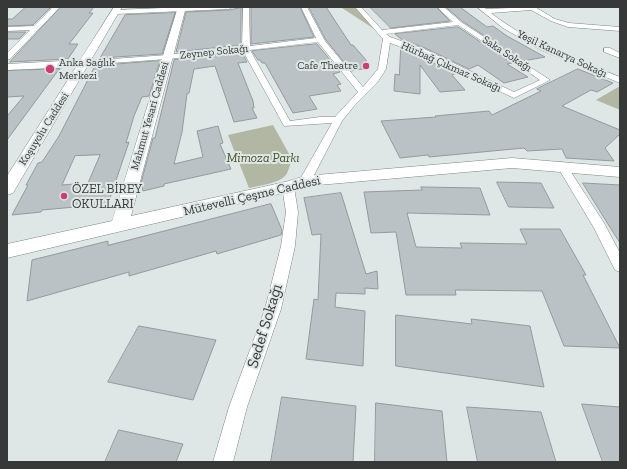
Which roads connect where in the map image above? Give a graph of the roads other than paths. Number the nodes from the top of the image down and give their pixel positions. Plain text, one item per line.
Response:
1 (57, 7) edge
2 (229, 7) edge
3 (246, 7) edge
4 (304, 7) edge
5 (358, 7) edge
6 (440, 7) edge
7 (181, 8) edge
8 (117, 9) edge
9 (484, 9) edge
10 (459, 23) junction
11 (36, 28) junction
12 (620, 28) edge
13 (7, 29) edge
14 (384, 35) junction
15 (319, 40) junction
16 (246, 49) junction
17 (607, 50) dead end
18 (620, 56) edge
19 (167, 57) junction
20 (7, 58) edge
21 (85, 63) junction
22 (7, 68) edge
23 (620, 80) edge
24 (362, 92) junction
25 (514, 95) joint
26 (338, 120) junction
27 (562, 166) junction
28 (620, 172) edge
29 (305, 181) junction
30 (288, 187) junction
31 (7, 189) edge
32 (120, 225) junction
33 (7, 251) edge
34 (620, 266) edge
35 (223, 462) edge

1 - 11 street
2 - 7 street
3 - 16 street
4 - 15 street
5 - 14 street
6 - 10 street, Saka Sokağı
7 - 8 street
7 - 19 street, Mahmut Yesari Caddesi
8 - 21 street, Koşuyolu Caddesi
9 - 12 street
9 - 23 street, Yeşil Kanarya Sokağı
10 - 14 street
10 - 25 street, Saka Sokağı
11 - 13 street
11 - 20 street
14 - 24 street
14 - 25 street, Hürbağ Çıkmaz Sokağı
15 - 16 street, Zeynep Sokağı
15 - 24 street
16 - 19 street, Zeynep Sokağı
16 - 26 street
17 - 18 street
19 - 21 street, Zeynep Sokağı
19 - 32 street, Mahmut Yesari Caddesi
21 - 22 street
21 - 31 street, Koşuyolu Caddesi
24 - 26 street
26 - 29 street
27 - 28 street, Mütevelli Çeşme Caddesi
27 - 29 street, Mütevelli Çeşme Caddesi
27 - 34 street
29 - 30 street, Mütevelli Çeşme Caddesi
30 - 32 street, Mütevelli Çeşme Caddesi
30 - 35 street, Sedef Sokağı
32 - 33 street, Mütevelli Çeşme Caddesi

